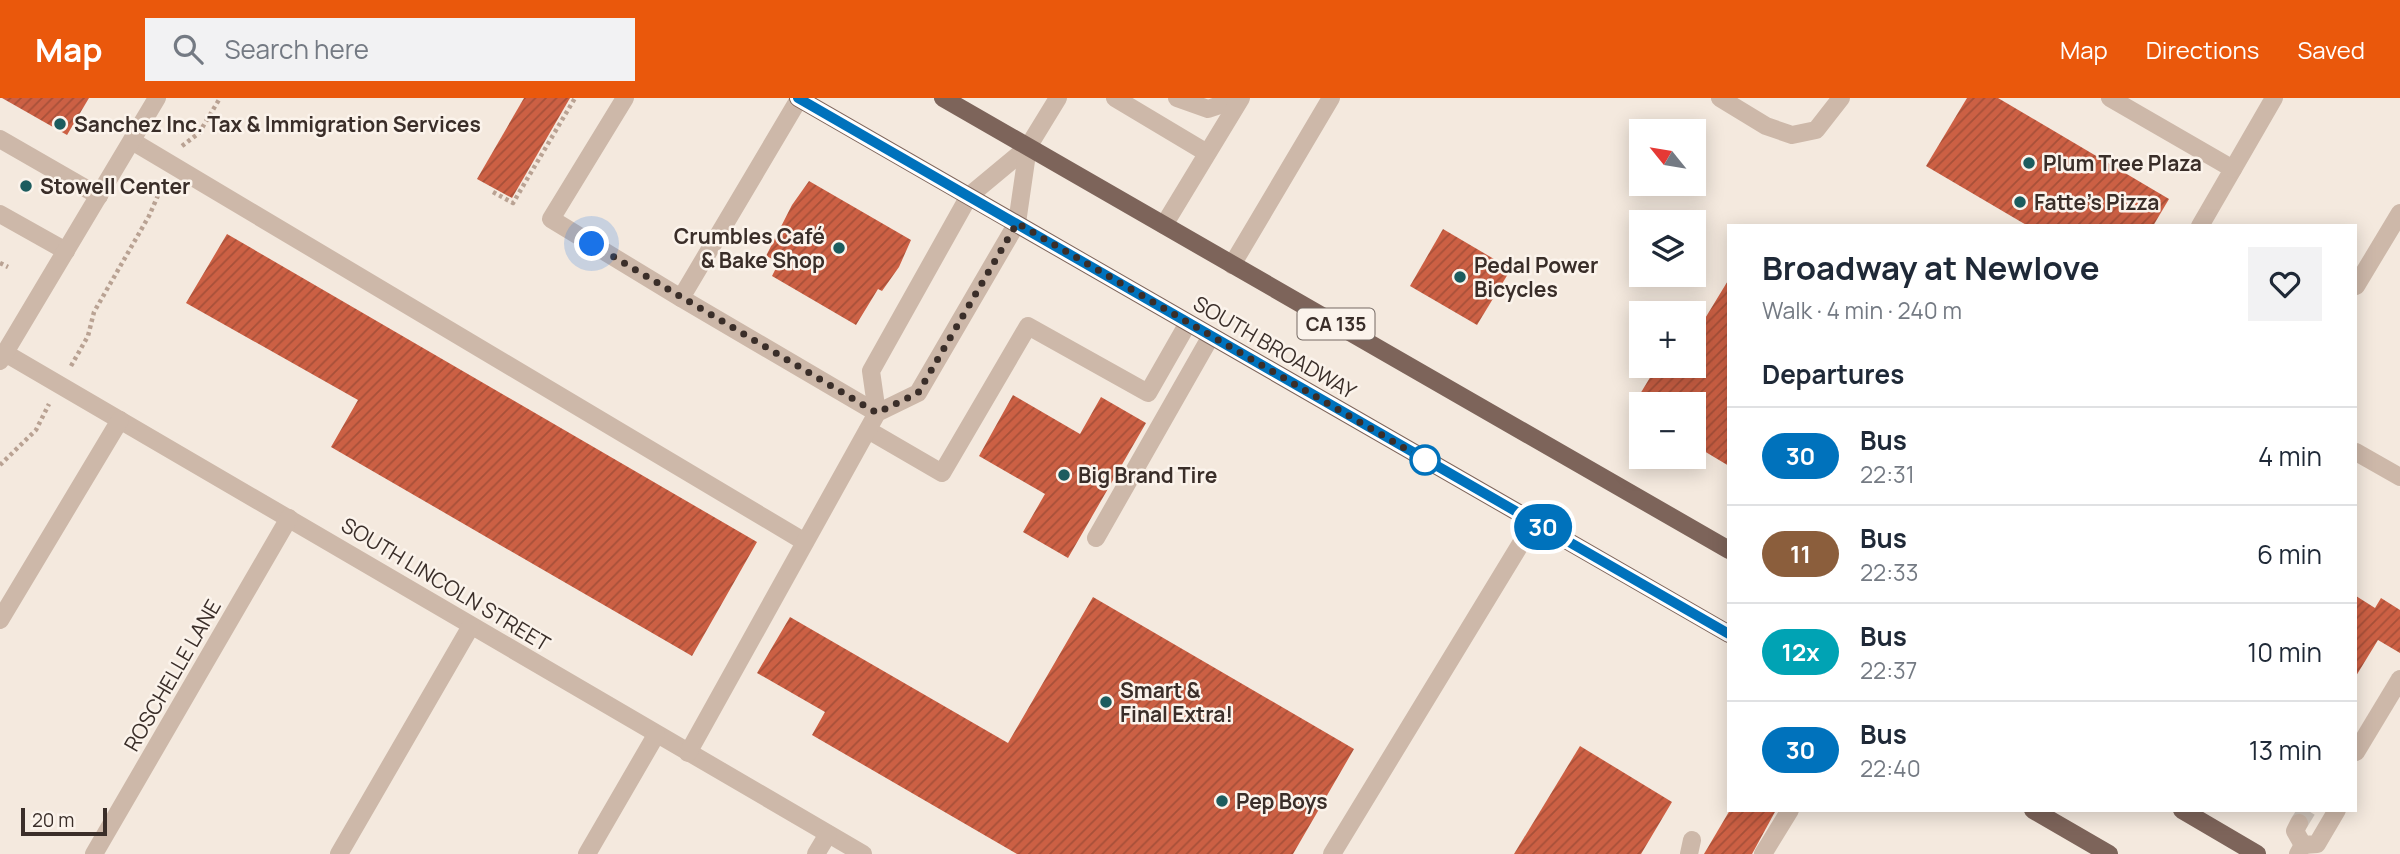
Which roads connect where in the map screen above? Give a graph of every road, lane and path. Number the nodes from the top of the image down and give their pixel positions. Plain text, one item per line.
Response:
1 (157, 98) edge
2 (220, 98) edge
3 (575, 98) edge
4 (625, 98) edge
5 (798, 98) edge
6 (943, 98) edge
7 (1058, 98) edge
8 (1115, 98) edge
9 (1177, 98) edge
10 (1229, 98) edge
11 (1241, 98) edge
12 (1331, 98) edge
13 (1720, 98) edge
14 (1841, 98) edge
15 (2110, 98) edge
16 (2274, 98) edge
17 (0, 139) edge
18 (132, 141) junction
19 (1028, 148) junction
20 (1208, 153) junction
21 (172, 165) junction
22 (2233, 169) junction
23 (493, 192) dead end
24 (99, 196) junction
25 (969, 196) junction
26 (2400, 212) edge
27 (0, 214) edge
28 (1017, 223) junction
29 (2201, 224) edge
30 (1164, 226) junction
31 (66, 251) junction
32 (0, 263) edge
33 (1232, 265) junction
34 (8, 267) dead end
35 (2357, 284) edge
36 (681, 298) junction
37 (1188, 323) junction
38 (1211, 336) junction
39 (2, 357) edge
40 (60, 385) junction
41 (877, 413) junction
42 (120, 420) junction
43 (868, 430) junction
44 (2357, 453) edge
45 (0, 466) edge
46 (2400, 477) edge
47 (289, 518) junction
48 (1534, 522) junction
49 (1096, 538) dead end
50 (805, 542) junction
51 (1727, 549) edge
52 (0, 620) edge
53 (471, 626) junction
54 (1727, 633) edge
55 (2400, 679) edge
56 (656, 735) junction
57 (2357, 750) edge
58 (688, 753) junction
59 (1789, 812) edge
60 (2036, 812) edge
61 (2185, 812) edge
62 (2336, 812) edge
63 (2299, 823) tunnel mouth
64 (828, 834) junction
65 (2300, 850) edge
66 (94, 854) edge
67 (339, 854) edge
68 (587, 854) edge
69 (816, 854) edge
70 (863, 854) edge
71 (1332, 854) edge
72 (1763, 854) edge
73 (2109, 854) edge
74 (2257, 854) edge

1 - 18 street
2 - 21 path
3 - 23 path
4 - 36 street
5 - 25 main road, SOUTH BROADWAY
5 - 36 street
6 - 19 main road, CA 135
7 - 19 street
8 - 20 street
9 - 10 street
11 - 20 street
12 - 33 street
13 - 14 street
15 - 22 street
16 - 22 street
17 - 24 street
18 - 21 street
18 - 24 street
19 - 25 street
19 - 28 street
19 - 30 main road, CA 135
20 - 30 street
21 - 40 path
21 - 50 street
22 - 29 street
24 - 31 street
25 - 28 main road, SOUTH BROADWAY
25 - 41 street
26 - 35 street
27 - 31 street
28 - 37 main road, SOUTH BROADWAY
28 - 41 street
30 - 33 main road, CA 135
31 - 39 street
32 - 34 path
33 - 51 main road, CA 135
36 - 41 street
37 - 38 main road, SOUTH BROADWAY
37 - 43 street
38 - 48 main road, SOUTH BROADWAY
38 - 49 street
39 - 40 street, SOUTH LINCOLN STREET
40 - 42 street, SOUTH LINCOLN STREET
40 - 45 path
41 - 43 street
42 - 47 street, SOUTH LINCOLN STREET
42 - 52 street
43 - 50 street
44 - 46 street
47 - 53 street, SOUTH LINCOLN STREET
47 - 66 street, ROSCHELLE LANE
48 - 54 main road, SOUTH BROADWAY
48 - 71 street
50 - 58 street
53 - 56 street, SOUTH LINCOLN STREET
53 - 67 street
55 - 57 street
56 - 58 street, SOUTH LINCOLN STREET
56 - 68 street
58 - 64 street, SOUTH LINCOLN STREET
59 - 72 street
60 - 73 main road
61 - 74 main road
62 - 65 street
63 - 65 street
64 - 69 street
64 - 70 street, SOUTH LINCOLN STREET

